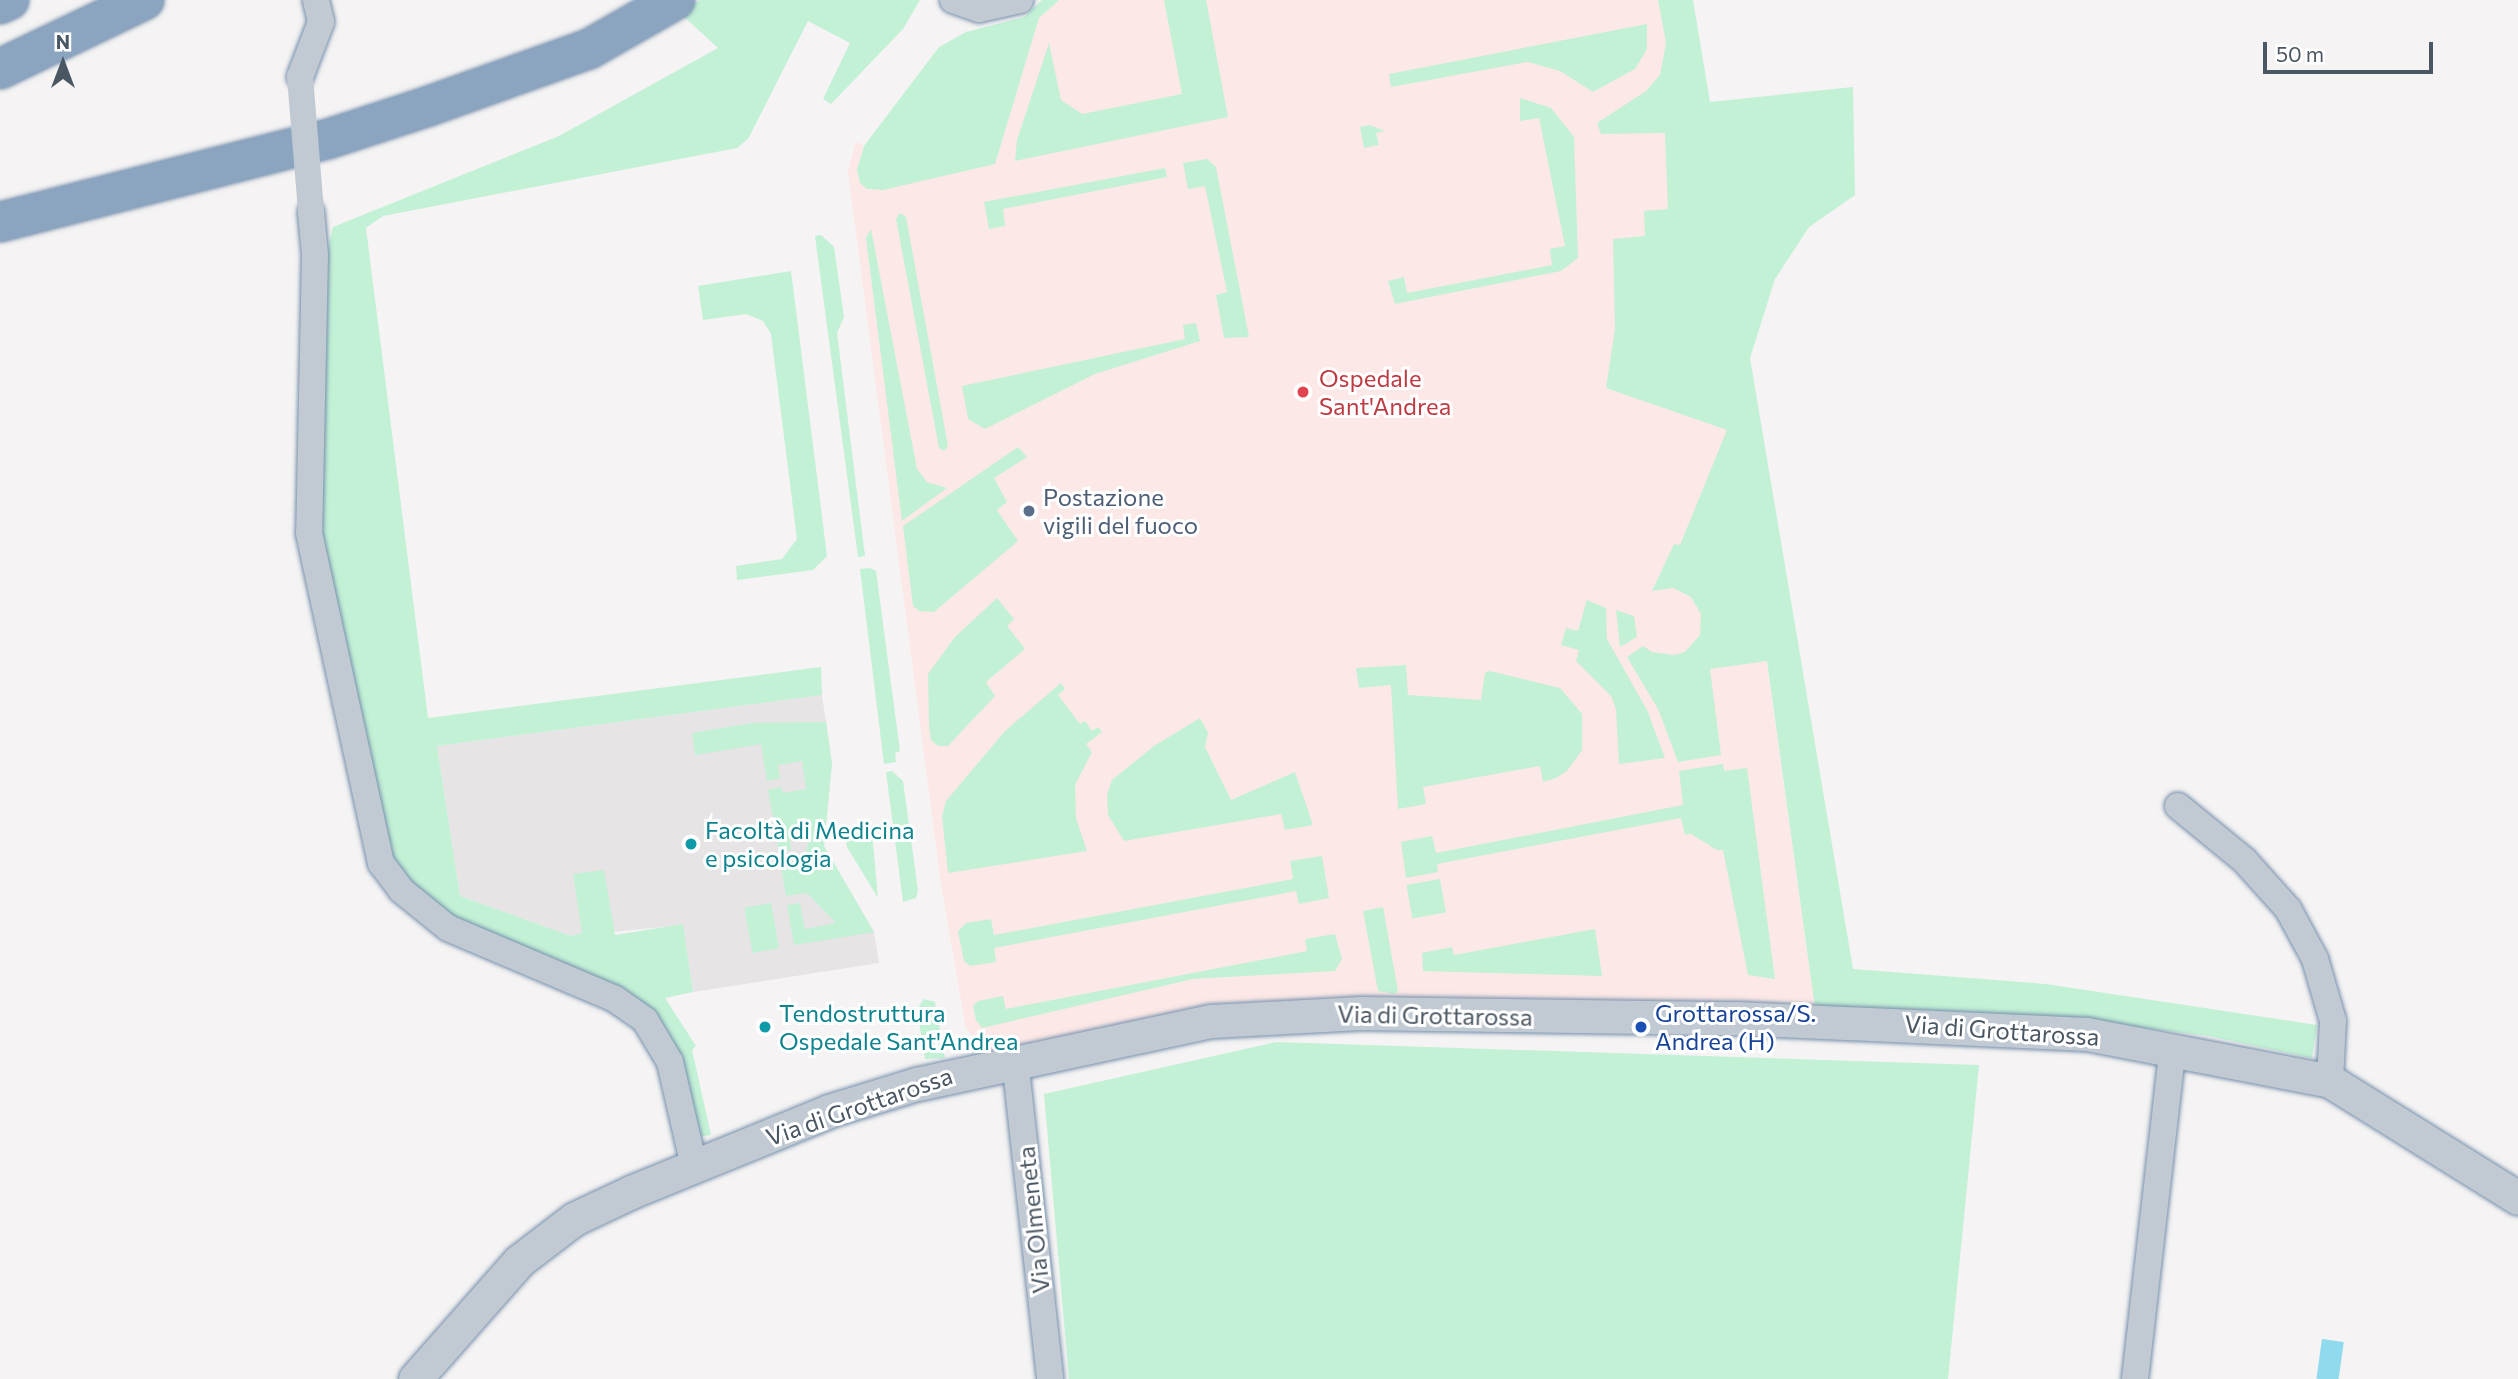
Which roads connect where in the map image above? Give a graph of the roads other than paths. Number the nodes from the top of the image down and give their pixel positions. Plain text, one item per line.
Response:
1 (9, 0) edge
2 (144, 0) edge
3 (637, 0) edge
4 (675, 0) edge
5 (953, 0) edge
6 (1020, 0) edge
7 (0, 4) edge
8 (318, 4) edge
9 (0, 69) edge
10 (486, 84) junction
11 (0, 222) edge
12 (2178, 806) dead end
13 (2173, 1048) junction
14 (1015, 1060) junction
15 (2330, 1081) junction
16 (694, 1166) junction
17 (2518, 1198) edge
18 (415, 1379) edge
19 (1050, 1379) edge
20 (2135, 1379) edge

1 - 7 highway
2 - 9 highway
3 - 10 highway
4 - 10 highway
5 - 6 street
8 - 16 street, bridge
10 - 11 highway
12 - 15 street
13 - 14 street, Via di Grottarossa
13 - 15 street, Via di Grottarossa
13 - 20 street
14 - 16 street, Via di Grottarossa
14 - 19 street, Via Olmeneta
15 - 17 street, Via di Grottarossa
16 - 18 street, Via di Grottarossa

